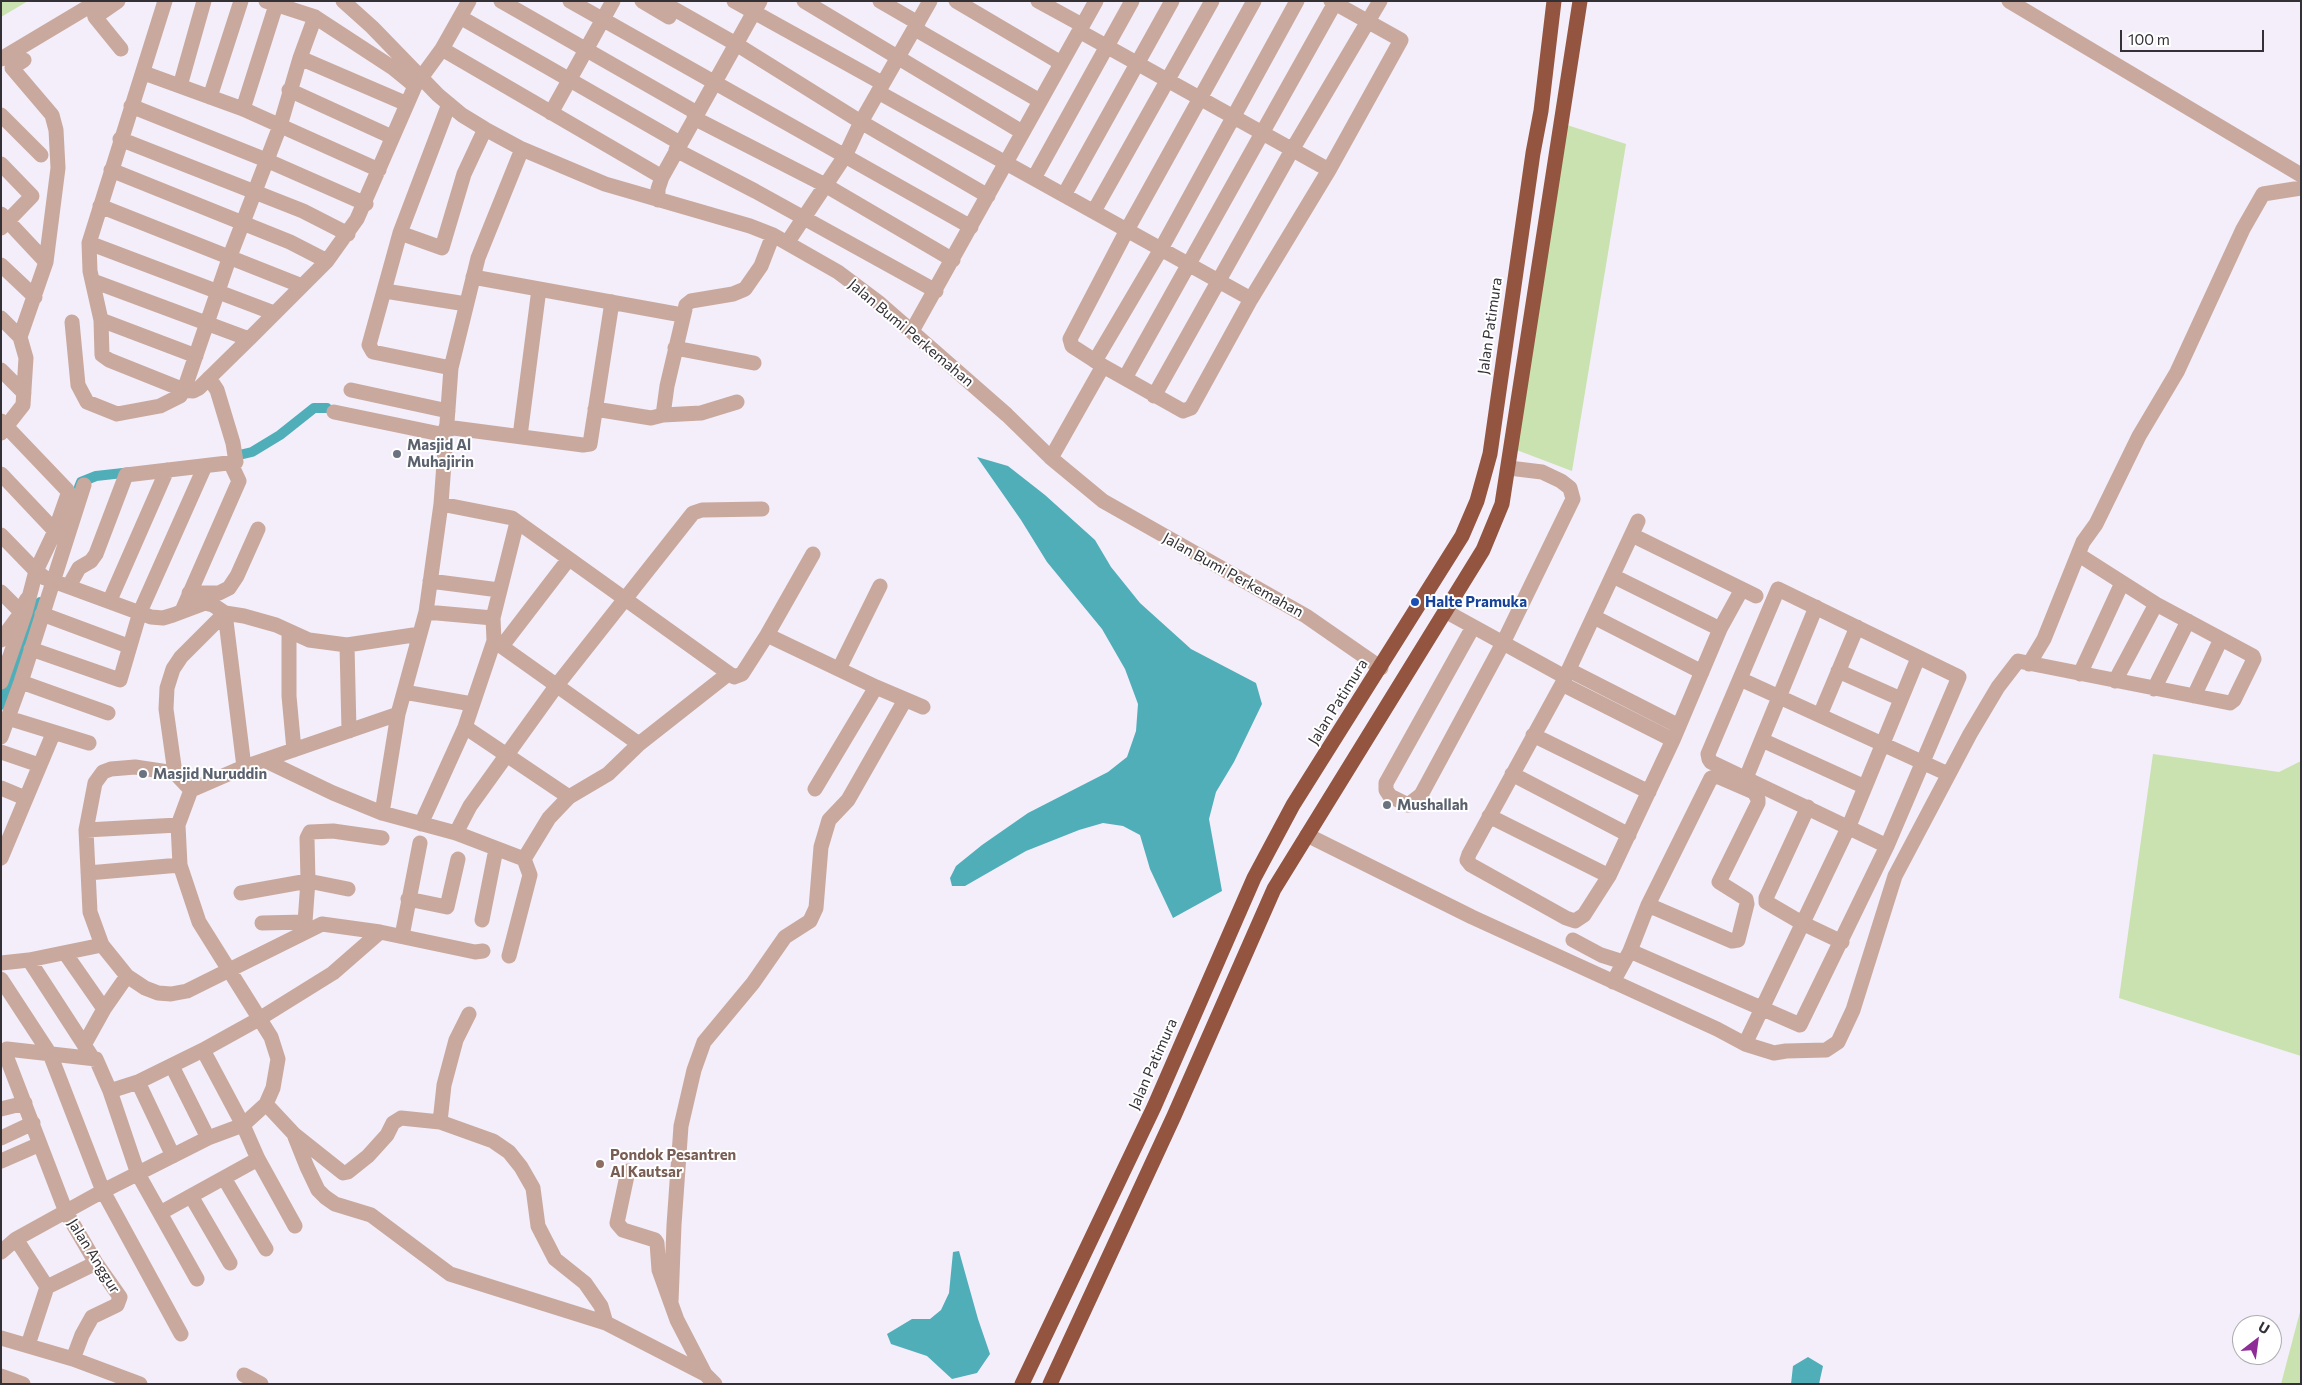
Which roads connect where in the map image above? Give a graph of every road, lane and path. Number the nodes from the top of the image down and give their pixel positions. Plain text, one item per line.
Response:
1 (118, 1) edge
2 (165, 1) edge
3 (204, 1) edge
4 (241, 1) edge
5 (343, 1) edge
6 (470, 1) edge
7 (501, 1) edge
8 (570, 1) edge
9 (614, 1) edge
10 (642, 1) edge
11 (660, 1) edge
12 (734, 1) edge
13 (804, 1) edge
14 (880, 1) edge
15 (930, 1) edge
16 (956, 1) edge
17 (1038, 1) edge
18 (1096, 1) edge
19 (1132, 1) edge
20 (1172, 1) edge
21 (1212, 1) edge
22 (1254, 1) edge
23 (1297, 1) edge
24 (1380, 1) edge
25 (1554, 1) edge
26 (1580, 1) edge
27 (2009, 1) edge
28 (1334, 2) edge
29 (271, 3) edge
30 (757, 7) edge
31 (95, 8) edge
32 (316, 17) junction
33 (460, 17) junction
34 (603, 20) junction
35 (1369, 22) junction
36 (916, 26) junction
37 (1081, 28) junction
38 (1107, 47) junction
39 (734, 48) junction
40 (121, 49) dead end
41 (442, 49) junction
42 (587, 50) junction
43 (300, 58) junction
44 (896, 58) junction
45 (1061, 63) junction
46 (8, 64) edge
47 (1137, 64) junction
48 (144, 73) junction
49 (569, 80) junction
50 (1167, 80) junction
51 (418, 82) junction
52 (713, 83) junction
53 (180, 86) junction
54 (880, 87) junction
55 (289, 90) junction
56 (210, 97) junction
57 (1200, 98) junction
58 (1040, 101) junction
59 (407, 104) junction
60 (449, 104) junction
61 (131, 106) junction
62 (243, 109) junction
63 (550, 113) junction
64 (1, 115) edge
65 (696, 116) junction
66 (1232, 117) junction
67 (280, 126) junction
68 (859, 126) junction
69 (485, 129) junction
70 (1022, 132) junction
71 (1262, 133) junction
72 (392, 136) junction
73 (120, 139) junction
74 (678, 147) junction
75 (522, 149) junction
76 (1292, 150) junction
77 (41, 155) dead end
78 (845, 156) junction
79 (266, 160) junction
80 (1005, 162) junction
81 (1, 164) edge
82 (110, 170) junction
83 (379, 170) junction
84 (1329, 170) junction
85 (2301, 175) edge
86 (662, 177) junction
87 (1034, 178) junction
88 (826, 185) junction
89 (2301, 188) edge
90 (254, 191) junction
91 (1064, 195) junction
92 (988, 196) junction
93 (658, 200) junction
94 (366, 204) junction
95 (100, 206) junction
96 (1094, 212) junction
97 (803, 218) junction
98 (4, 221) edge
99 (243, 222) junction
100 (971, 227) junction
101 (1127, 230) junction
102 (400, 233) junction
103 (348, 234) junction
104 (773, 236) junction
105 (89, 243) junction
106 (787, 243) junction
107 (1161, 249) junction
108 (230, 256) junction
109 (953, 260) junction
110 (327, 261) junction
111 (46, 262) junction
112 (1188, 264) junction
113 (1, 265) edge
114 (473, 277) junction
115 (93, 281) junction
116 (1220, 282) junction
117 (302, 286) junction
118 (1513, 288) junction
119 (538, 289) junction
120 (1534, 290) junction
121 (218, 291) junction
122 (384, 291) junction
123 (936, 291) junction
124 (35, 297) junction
125 (1251, 299) junction
126 (612, 302) junction
127 (466, 304) junction
128 (274, 312) junction
129 (682, 314) junction
130 (1, 318) edge
131 (101, 320) junction
132 (72, 322) dead end
133 (207, 323) junction
134 (912, 331) junction
135 (20, 337) junction
136 (249, 339) junction
137 (675, 348) junction
138 (196, 356) junction
139 (754, 363) dead end
140 (1099, 364) junction
141 (451, 368) junction
142 (1, 370) edge
143 (209, 378) junction
144 (1125, 378) junction
145 (184, 390) junction
146 (350, 390) dead end
147 (24, 393) junction
148 (1154, 396) junction
149 (736, 402) dead end
150 (596, 409) junction
151 (448, 411) junction
152 (334, 412) dead end
153 (663, 416) junction
154 (3, 427) edge
155 (446, 431) junction
156 (520, 436) junction
157 (1051, 458) junction
158 (231, 464) junction
159 (204, 466) junction
160 (1509, 468) junction
161 (167, 470) junction
162 (1, 474) edge
163 (84, 485) dead end
164 (441, 504) junction
165 (762, 509) dead end
166 (518, 522) junction
167 (258, 529) dead end
168 (55, 531) junction
169 (1, 535) edge
170 (813, 554) dead end
171 (2079, 555) junction
172 (568, 560) junction
173 (1612, 576) junction
174 (46, 577) junction
175 (430, 580) junction
176 (2122, 583) junction
177 (69, 586) junction
178 (880, 586) dead end
179 (500, 590) junction
180 (1, 592) edge
181 (189, 593) junction
182 (30, 594) junction
183 (623, 599) junction
184 (110, 600) junction
185 (2156, 604) junction
186 (1816, 607) junction
187 (20, 611) junction
188 (182, 611) junction
189 (1445, 611) junction
190 (140, 612) junction
191 (426, 612) junction
192 (225, 613) junction
193 (42, 614) junction
194 (1594, 617) junction
195 (493, 618) junction
196 (2188, 621) junction
197 (1473, 627) junction
198 (1857, 627) junction
199 (1720, 629) junction
200 (288, 632) junction
201 (420, 634) junction
202 (766, 635) junction
203 (2221, 639) junction
204 (1, 640) edge
205 (1503, 643) junction
206 (347, 644) junction
207 (498, 644) junction
208 (128, 646) junction
209 (31, 649) junction
210 (1918, 658) junction
211 (2029, 664) junction
212 (1381, 668) junction
213 (839, 669) junction
214 (1838, 671) junction
215 (1702, 672) junction
216 (728, 674) junction
217 (2080, 674) junction
218 (1565, 677) junction
219 (1740, 679) junction
220 (2115, 681) junction
221 (1, 682) edge
222 (21, 682) junction
223 (558, 685) junction
224 (876, 688) junction
225 (2154, 689) junction
226 (404, 692) junction
227 (2194, 696) junction
228 (1780, 697) junction
229 (1901, 699) junction
230 (905, 700) junction
231 (472, 704) junction
232 (923, 707) dead end
233 (108, 713) dead end
234 (398, 714) junction
235 (1820, 715) junction
236 (8, 718) junction
237 (1679, 726) junction
238 (465, 727) junction
239 (349, 731) junction
240 (53, 734) junction
241 (1533, 735) junction
242 (1, 737) edge
243 (1673, 740) junction
244 (1762, 740) junction
245 (89, 743) dead end
246 (639, 744) junction
247 (1883, 744) junction
248 (294, 750) junction
249 (1, 752) edge
250 (506, 756) junction
251 (264, 760) junction
252 (1924, 762) junction
253 (39, 765) junction
254 (244, 767) junction
255 (175, 773) junction
256 (1512, 774) junction
257 (1948, 774) junction
258 (1746, 778) junction
259 (1865, 787) junction
260 (1, 788) edge
261 (815, 789) dead end
262 (191, 790) junction
263 (1649, 792) junction
264 (569, 797) junction
265 (24, 798) junction
266 (1808, 807) junction
267 (382, 813) junction
268 (1489, 816) junction
269 (421, 824) junction
270 (178, 825) junction
271 (1849, 826) junction
272 (6, 830) edge
273 (86, 830) junction
274 (456, 832) junction
275 (1307, 835) junction
276 (1629, 835) junction
277 (382, 838) dead end
278 (420, 843) dead end
279 (1887, 846) junction
280 (496, 849) junction
281 (1, 858) edge
282 (458, 859) dead end
283 (524, 859) junction
284 (180, 864) junction
285 (88, 873) junction
286 (1609, 876) junction
287 (308, 880) junction
288 (348, 889) dead end
289 (241, 892) dead end
290 (408, 899) junction
291 (1648, 904) junction
292 (482, 920) dead end
293 (1575, 921) junction
294 (262, 924) dead end
295 (1802, 924) junction
296 (306, 927) junction
297 (380, 932) junction
298 (402, 936) junction
299 (1574, 940) junction
300 (1842, 942) junction
301 (102, 945) junction
302 (482, 951) dead end
303 (64, 953) junction
304 (509, 956) dead end
305 (1558, 956) junction
306 (1626, 957) junction
307 (29, 960) junction
308 (1, 963) edge
309 (228, 970) junction
310 (127, 976) junction
311 (1, 980) edge
312 (1614, 982) junction
313 (104, 1009) junction
314 (1761, 1009) junction
315 (469, 1014) dead end
316 (259, 1019) junction
317 (1745, 1044) junction
318 (203, 1050) junction
319 (88, 1051) junction
320 (50, 1054) junction
321 (172, 1066) junction
322 (138, 1082) junction
323 (110, 1092) junction
324 (25, 1103) junction
325 (266, 1104) junction
326 (1, 1109) edge
327 (440, 1122) junction
328 (33, 1123) junction
329 (242, 1125) junction
330 (294, 1134) junction
331 (1, 1138) edge
332 (208, 1138) junction
333 (40, 1144) junction
334 (173, 1156) junction
335 (258, 1159) junction
336 (1, 1161) edge
337 (628, 1171) dead end
338 (138, 1174) junction
339 (224, 1178) junction
340 (103, 1192) junction
341 (192, 1196) junction
342 (66, 1212) junction
343 (160, 1213) junction
344 (295, 1226) dead end
345 (16, 1239) junction
346 (266, 1249) dead end
347 (1, 1252) edge
348 (230, 1263) dead end
349 (96, 1264) junction
350 (197, 1279) dead end
351 (47, 1287) junction
352 (671, 1302) junction
353 (606, 1323) junction
354 (180, 1334) dead end
355 (1, 1338) edge
356 (28, 1345) junction
357 (73, 1359) junction
358 (244, 1375) dead end
359 (1, 1376) edge
360 (710, 1379) edge
361 (117, 1380) edge
362 (22, 1384) edge
363 (140, 1384) edge
364 (261, 1384) edge
365 (1022, 1384) edge
366 (1050, 1384) edge

1 - 31 street
2 - 48 street
3 - 53 street
4 - 56 street
5 - 51 street, Jalan Bumi Perkemahan
6 - 33 street
7 - 42 street
8 - 34 street
9 - 34 street
10 - 39 street
11 - 39 street
12 - 30 street
13 - 44 street
14 - 36 street
15 - 36 street
16 - 45 street
17 - 37 street
18 - 37 street
19 - 38 street
20 - 47 street
21 - 50 street
22 - 57 street
23 - 66 street
24 - 35 street
25 - 118 highway, Jalan Patimura
26 - 120 highway
27 - 85 street
28 - 35 street
28 - 71 street
29 - 32 street
29 - 62 street
30 - 39 street
30 - 54 street
31 - 40 street
31 - 46 street
32 - 43 street
32 - 51 street
33 - 41 street
33 - 49 street
34 - 42 street
34 - 52 street
35 - 76 street
35 - 84 street
36 - 44 street
36 - 58 street
37 - 38 street
37 - 45 street
38 - 47 street
38 - 87 street
39 - 52 street
39 - 68 street
41 - 51 street
41 - 63 street
42 - 49 street
42 - 65 street
43 - 55 street
43 - 59 street
44 - 54 street
44 - 70 street
45 - 58 street
46 - 111 street
47 - 50 street
47 - 91 street
48 - 53 street
48 - 61 street
49 - 63 street
49 - 74 street
50 - 57 street
50 - 96 street
51 - 59 street
51 - 60 street, Jalan Bumi Perkemahan
52 - 65 street
52 - 78 street
53 - 56 street
54 - 68 street
54 - 80 street
55 - 67 street
55 - 72 street
56 - 62 street
57 - 66 street
57 - 101 street
58 - 70 street
59 - 72 street
60 - 69 street, Jalan Bumi Perkemahan
60 - 102 street
61 - 73 street
61 - 79 street
62 - 67 street
63 - 86 street
64 - 77 street
65 - 74 street
65 - 88 street
66 - 71 street
66 - 107 street
67 - 79 street
67 - 83 street
68 - 78 street
68 - 92 street
69 - 75 street, Jalan Bumi Perkemahan
69 - 102 street
70 - 80 street
71 - 76 street
71 - 112 street
72 - 83 street
73 - 82 street
73 - 90 street
74 - 86 street
74 - 97 street
75 - 93 street, Jalan Bumi Perkemahan
75 - 114 street
76 - 84 street
76 - 116 street
78 - 88 street
78 - 100 street
79 - 90 street
79 - 94 street
80 - 87 street
80 - 92 street
81 - 98 street
82 - 95 street
82 - 99 street
83 - 94 street
84 - 125 street
86 - 93 street
87 - 91 street
88 - 97 street
88 - 109 street
89 - 171 street
90 - 99 street
90 - 103 street
91 - 96 street
92 - 100 street
93 - 104 street, Jalan Bumi Perkemahan
94 - 103 street
95 - 105 street
95 - 108 street
96 - 101 street
97 - 106 street
97 - 123 street
98 - 111 street
99 - 108 street
99 - 110 street
100 - 109 street
101 - 107 street
101 - 140 street
102 - 122 street
103 - 110 street
104 - 106 street, Jalan Bumi Perkemahan
104 - 129 street
105 - 115 street
105 - 121 street
106 - 134 street, Jalan Bumi Perkemahan
107 - 112 street
107 - 140 street
108 - 117 street
108 - 121 street
109 - 123 street
110 - 117 street
111 - 124 street
112 - 116 street
112 - 144 street
113 - 124 street
114 - 119 street
114 - 127 street
115 - 131 street
115 - 133 street
116 - 125 street
116 - 148 street
117 - 128 street
118 - 120 highway
118 - 212 highway, Jalan Patimura
119 - 126 street
119 - 156 street
120 - 160 highway
121 - 128 street
121 - 133 street
122 - 127 street
122 - 141 street
123 - 134 street
124 - 135 street
125 - 148 street
126 - 129 street
126 - 150 street
127 - 141 street
128 - 136 street
129 - 137 street
130 - 135 street
131 - 138 street
131 - 145 street
132 - 145 street
133 - 136 street
133 - 138 street
134 - 157 street, Jalan Bumi Perkemahan
135 - 147 street
136 - 143 street
137 - 139 street
137 - 153 street
138 - 145 street
140 - 144 street
140 - 157 street
141 - 151 street
142 - 147 street
143 - 145 street
143 - 158 street
144 - 148 street
146 - 151 street
147 - 154 street
149 - 153 street
150 - 153 street
150 - 156 street
151 - 155 street
152 - 155 street
154 - 168 street
155 - 156 street
155 - 164 street
157 - 212 street, Jalan Bumi Perkemahan
158 - 159 street
158 - 181 street
159 - 161 street
159 - 190 street
160 - 189 highway
160 - 205 street
161 - 177 street
161 - 184 street
162 - 168 street
163 - 174 street
164 - 166 street
164 - 175 street
165 - 183 street
166 - 172 street
166 - 179 street
167 - 181 street
168 - 174 street
169 - 174 street
170 - 202 street
171 - 176 street
171 - 211 street
172 - 183 street
172 - 207 street
173 - 194 street
173 - 199 street
173 - 199 street
174 - 177 street
174 - 182 street
174 - 193 street
175 - 179 street
175 - 191 street
176 - 185 street
176 - 217 street
177 - 184 street
178 - 213 street
179 - 195 street
180 - 187 street
181 - 188 street
182 - 187 street
182 - 221 street
183 - 216 street
183 - 223 street
184 - 190 street
185 - 196 street
185 - 220 street
186 - 198 street
186 - 219 street
186 - 228 street
187 - 204 street
188 - 190 street
188 - 192 street
189 - 197 street
189 - 275 highway
190 - 208 street
191 - 195 street
191 - 201 street
192 - 200 street
192 - 254 street
192 - 255 street
193 - 208 street
193 - 209 street
194 - 215 street
194 - 218 street
195 - 207 street
196 - 203 street
196 - 225 street
197 - 205 street
197 - 205 street
198 - 210 street
198 - 214 street
199 - 215 street
200 - 206 street
200 - 248 street
201 - 206 street
201 - 226 street
202 - 213 street
202 - 216 street
203 - 227 street
203 - 227 street
205 - 218 street
206 - 239 street
207 - 223 street
207 - 231 street
208 - 209 street
209 - 222 street
210 - 229 street
210 - 252 street
211 - 217 street
211 - 257 street
212 - 365 highway, Jalan Patimura
213 - 224 street
214 - 229 street
214 - 235 street
215 - 237 street
216 - 246 street
217 - 220 street
218 - 237 street
218 - 241 street
218 - 243 street
219 - 228 street
219 - 258 street
220 - 225 street
222 - 233 street
222 - 236 street
223 - 246 street
223 - 250 street
224 - 230 street
224 - 261 street
225 - 227 street
226 - 231 street
226 - 234 street
228 - 235 street
228 - 244 street
229 - 247 street
230 - 232 street
230 - 352 street
231 - 238 street
234 - 239 street
234 - 267 street
235 - 247 street
236 - 240 street
236 - 242 street
237 - 243 street
238 - 250 street
238 - 269 street
239 - 248 street
240 - 245 street
240 - 253 street
241 - 256 street
241 - 263 street
243 - 263 street
244 - 258 street
244 - 259 street
246 - 264 street
247 - 252 street
247 - 259 street
248 - 251 street
249 - 253 street
250 - 264 street
250 - 274 street
251 - 254 street
251 - 267 street
252 - 257 street
252 - 279 street
253 - 265 street
254 - 262 street
255 - 262 street
255 - 273 street
256 - 268 street
256 - 276 street
257 - 317 street
258 - 266 street
259 - 271 street
260 - 265 street
262 - 270 street
263 - 276 street
264 - 283 street
265 - 272 street
266 - 271 street
266 - 295 street
267 - 269 street
268 - 286 street
268 - 293 street
269 - 274 street
270 - 273 street
270 - 284 street
271 - 279 street
271 - 295 street
272 - 281 street
273 - 285 street
274 - 280 street
275 - 305 street
275 - 366 highway
276 - 286 street
277 - 287 street
278 - 290 street
279 - 300 street
280 - 283 street
280 - 292 street
282 - 290 street
283 - 304 street
284 - 285 street
284 - 309 street
285 - 301 street
286 - 293 street
287 - 288 street
287 - 289 street
287 - 296 street
290 - 298 street
291 - 291 street
291 - 306 street
293 - 299 street
294 - 296 street
295 - 300 street
295 - 314 street
296 - 297 street
296 - 309 street
297 - 298 street
297 - 316 street
298 - 302 street
299 - 305 street
299 - 306 street
300 - 314 street
301 - 303 street
301 - 310 street
303 - 307 street
303 - 313 street
305 - 312 street
306 - 312 street
306 - 314 street
307 - 308 street
307 - 319 street
309 - 310 street
309 - 316 street
310 - 313 street
311 - 320 street
312 - 317 street
313 - 319 street
314 - 317 street
315 - 327 street
316 - 318 street
316 - 325 street
318 - 321 street
318 - 329 street
319 - 320 street
319 - 323 street
320 - 324 street, Jalan Anggur
320 - 340 street
321 - 322 street
321 - 332 street
322 - 323 street
322 - 334 street
323 - 338 street
324 - 326 street
324 - 328 street, Jalan Anggur
325 - 329 street
325 - 330 street
327 - 330 street
327 - 353 street
328 - 331 street
328 - 333 street, Jalan Anggur
329 - 332 street
329 - 335 street
330 - 353 street
332 - 334 street
333 - 336 street
333 - 342 street, Jalan Anggur
334 - 338 street
335 - 339 street
335 - 344 street
337 - 352 street
338 - 340 street
338 - 343 street
339 - 341 street
339 - 346 street
340 - 342 street
340 - 354 street
341 - 343 street
341 - 348 street
342 - 345 street
342 - 349 street, Jalan Anggur
343 - 350 street
345 - 347 street
345 - 351 street
349 - 351 street
349 - 357 street, Jalan Anggur
351 - 356 street
352 - 360 street
353 - 360 street
355 - 356 street
356 - 357 street
357 - 361 street
358 - 364 street
359 - 362 street
361 - 363 street

